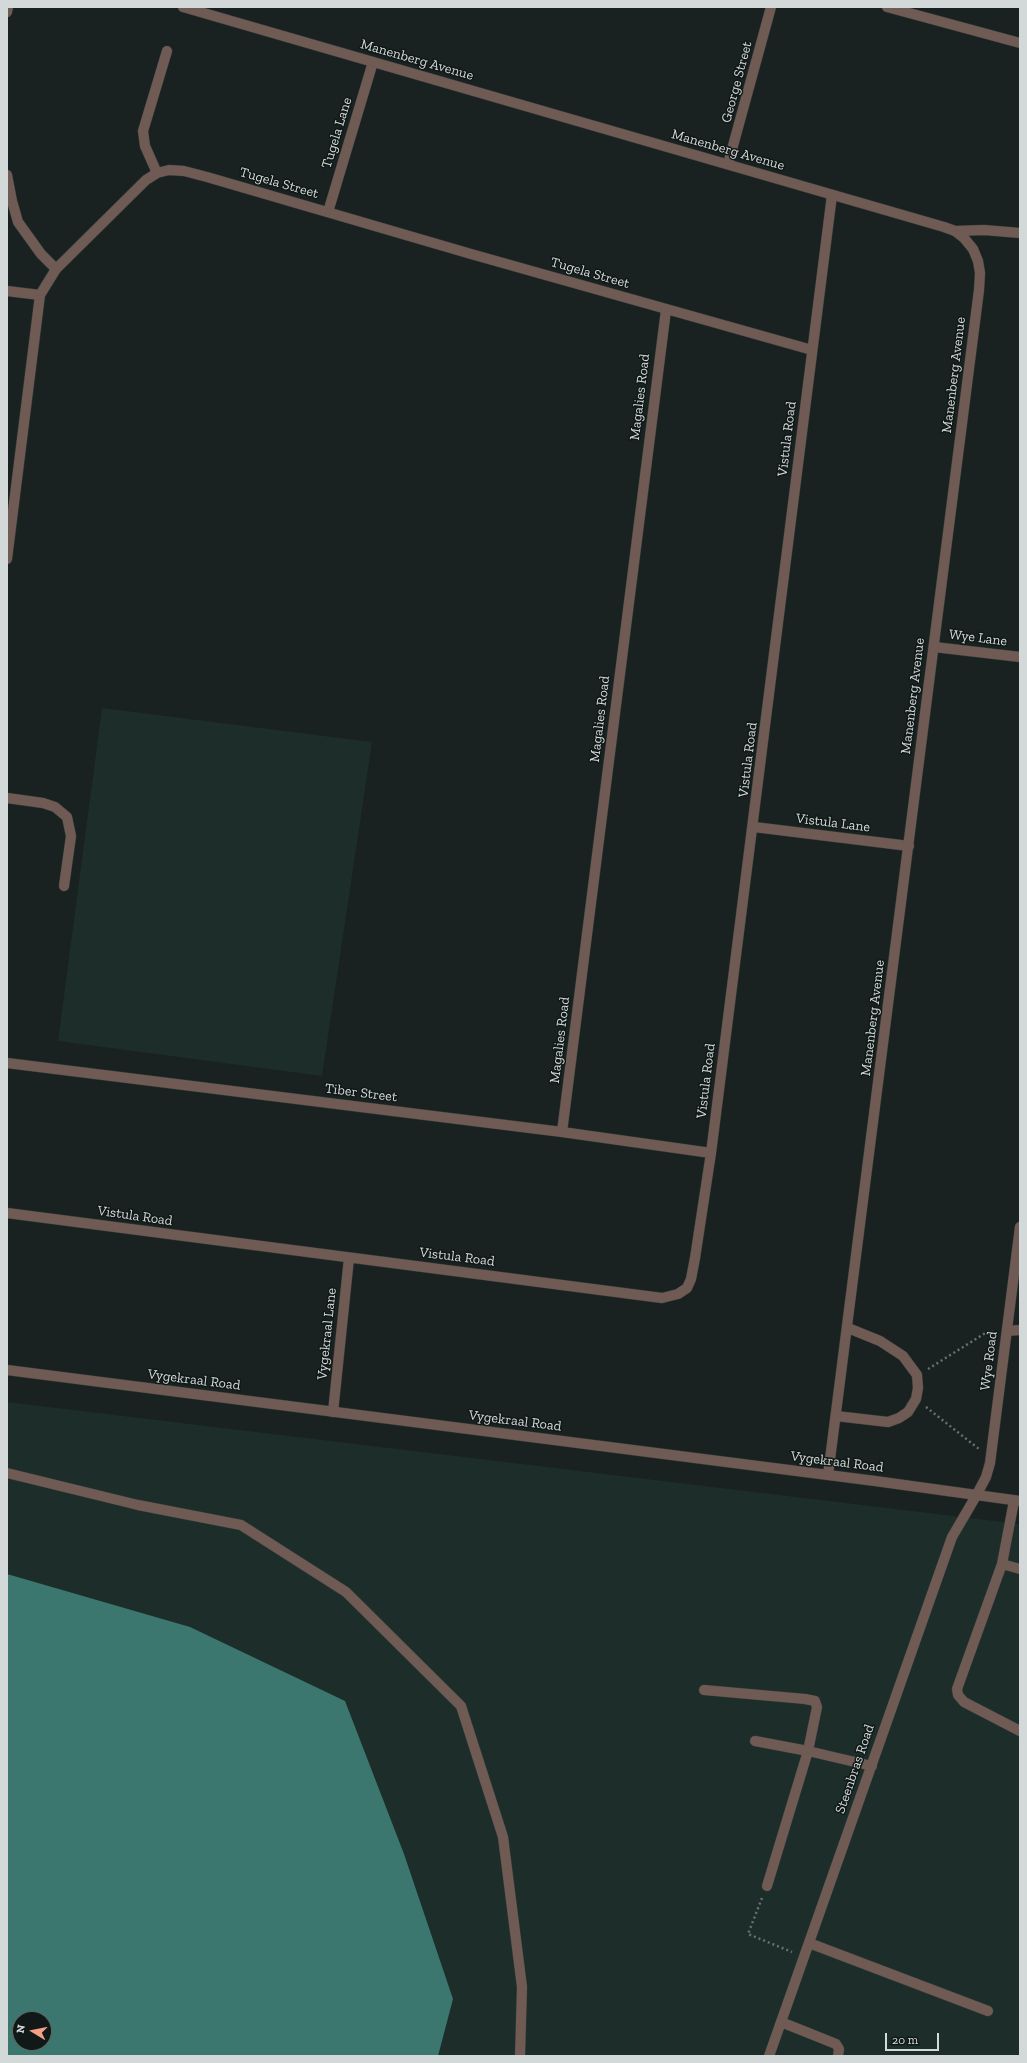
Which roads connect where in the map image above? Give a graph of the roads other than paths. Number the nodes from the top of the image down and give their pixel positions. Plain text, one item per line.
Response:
1 (8, 7) edge
2 (183, 7) edge
3 (772, 7) edge
4 (887, 7) edge
5 (7, 12) edge
6 (1020, 43) edge
7 (167, 51) dead end
8 (373, 62) junction
9 (728, 164) junction
10 (157, 173) junction
11 (7, 175) edge
12 (832, 195) junction
13 (328, 212) junction
14 (955, 231) junction
15 (1020, 233) edge
16 (56, 269) junction
17 (7, 291) edge
18 (40, 295) junction
19 (666, 310) junction
20 (812, 350) junction
21 (9, 527) edge
22 (7, 559) edge
23 (934, 647) junction
24 (1020, 657) edge
25 (7, 798) edge
26 (754, 827) junction
27 (909, 846) junction
28 (64, 886) dead end
29 (7, 1063) edge
30 (562, 1132) junction
31 (711, 1153) junction
32 (7, 1213) edge
33 (1020, 1227) edge
34 (349, 1258) junction
35 (848, 1328) junction
36 (1020, 1330) edge
37 (1007, 1331) junction
38 (7, 1370) edge
39 (333, 1412) junction
40 (836, 1416) junction
41 (7, 1473) edge
42 (828, 1475) junction
43 (976, 1496) junction
44 (1017, 1501) edge
45 (1002, 1564) junction
46 (1020, 1569) edge
47 (704, 1690) dead end
48 (1020, 1731) edge
49 (755, 1741) dead end
50 (808, 1751) junction
51 (872, 1766) junction
52 (767, 1886) road end
53 (809, 1943) junction
54 (988, 2011) dead end
55 (781, 2022) junction
56 (520, 2056) edge
57 (769, 2056) edge
58 (838, 2056) edge

1 - 5 street
2 - 8 street, Manenberg Avenue
3 - 9 street, George Street
4 - 6 street
7 - 10 street
8 - 9 street, Manenberg Avenue
8 - 13 street, Tugela Lane
9 - 12 street, Manenberg Avenue
10 - 13 street, Tugela Street
10 - 16 street, Tugela Street
11 - 16 street
12 - 14 street, Manenberg Avenue
12 - 20 street, Vistula Road
13 - 19 street, Tugela Street
14 - 15 street
14 - 23 street, Manenberg Avenue
16 - 18 street, Tugela Street
17 - 18 street
18 - 21 street, Tugela Street
19 - 20 street, Tugela Street
19 - 30 street, Magalies Road
20 - 26 street, Vistula Road
21 - 22 street, Tugela Street
23 - 24 street, Wye Lane
23 - 27 street, Manenberg Avenue
25 - 28 street
26 - 27 street, Vistula Lane
26 - 31 street, Vistula Road
27 - 35 street, Manenberg Avenue
29 - 30 street, Tiber Street
30 - 31 street, Tiber Street
31 - 34 street, Vistula Road
32 - 34 street, Vistula Road
33 - 37 street, Wye Road
34 - 39 street, Vygekraal Lane
35 - 40 street, Manenberg Avenue
35 - 40 street
36 - 37 street
37 - 43 street, Wye Road
38 - 39 street, Vygekraal Road
39 - 42 street, Vygekraal Road
40 - 42 street, Manenberg Avenue
41 - 56 street
42 - 43 street, Vygekraal Road
43 - 44 street, Vygekraal Road
43 - 51 street, Steenbras Road
44 - 45 street
45 - 46 street
45 - 48 street
47 - 50 street
49 - 50 street
50 - 51 street
50 - 52 street
51 - 53 street, Steenbras Road
53 - 54 street
53 - 55 street, Steenbras Road
55 - 57 street, Steenbras Road
55 - 58 street

